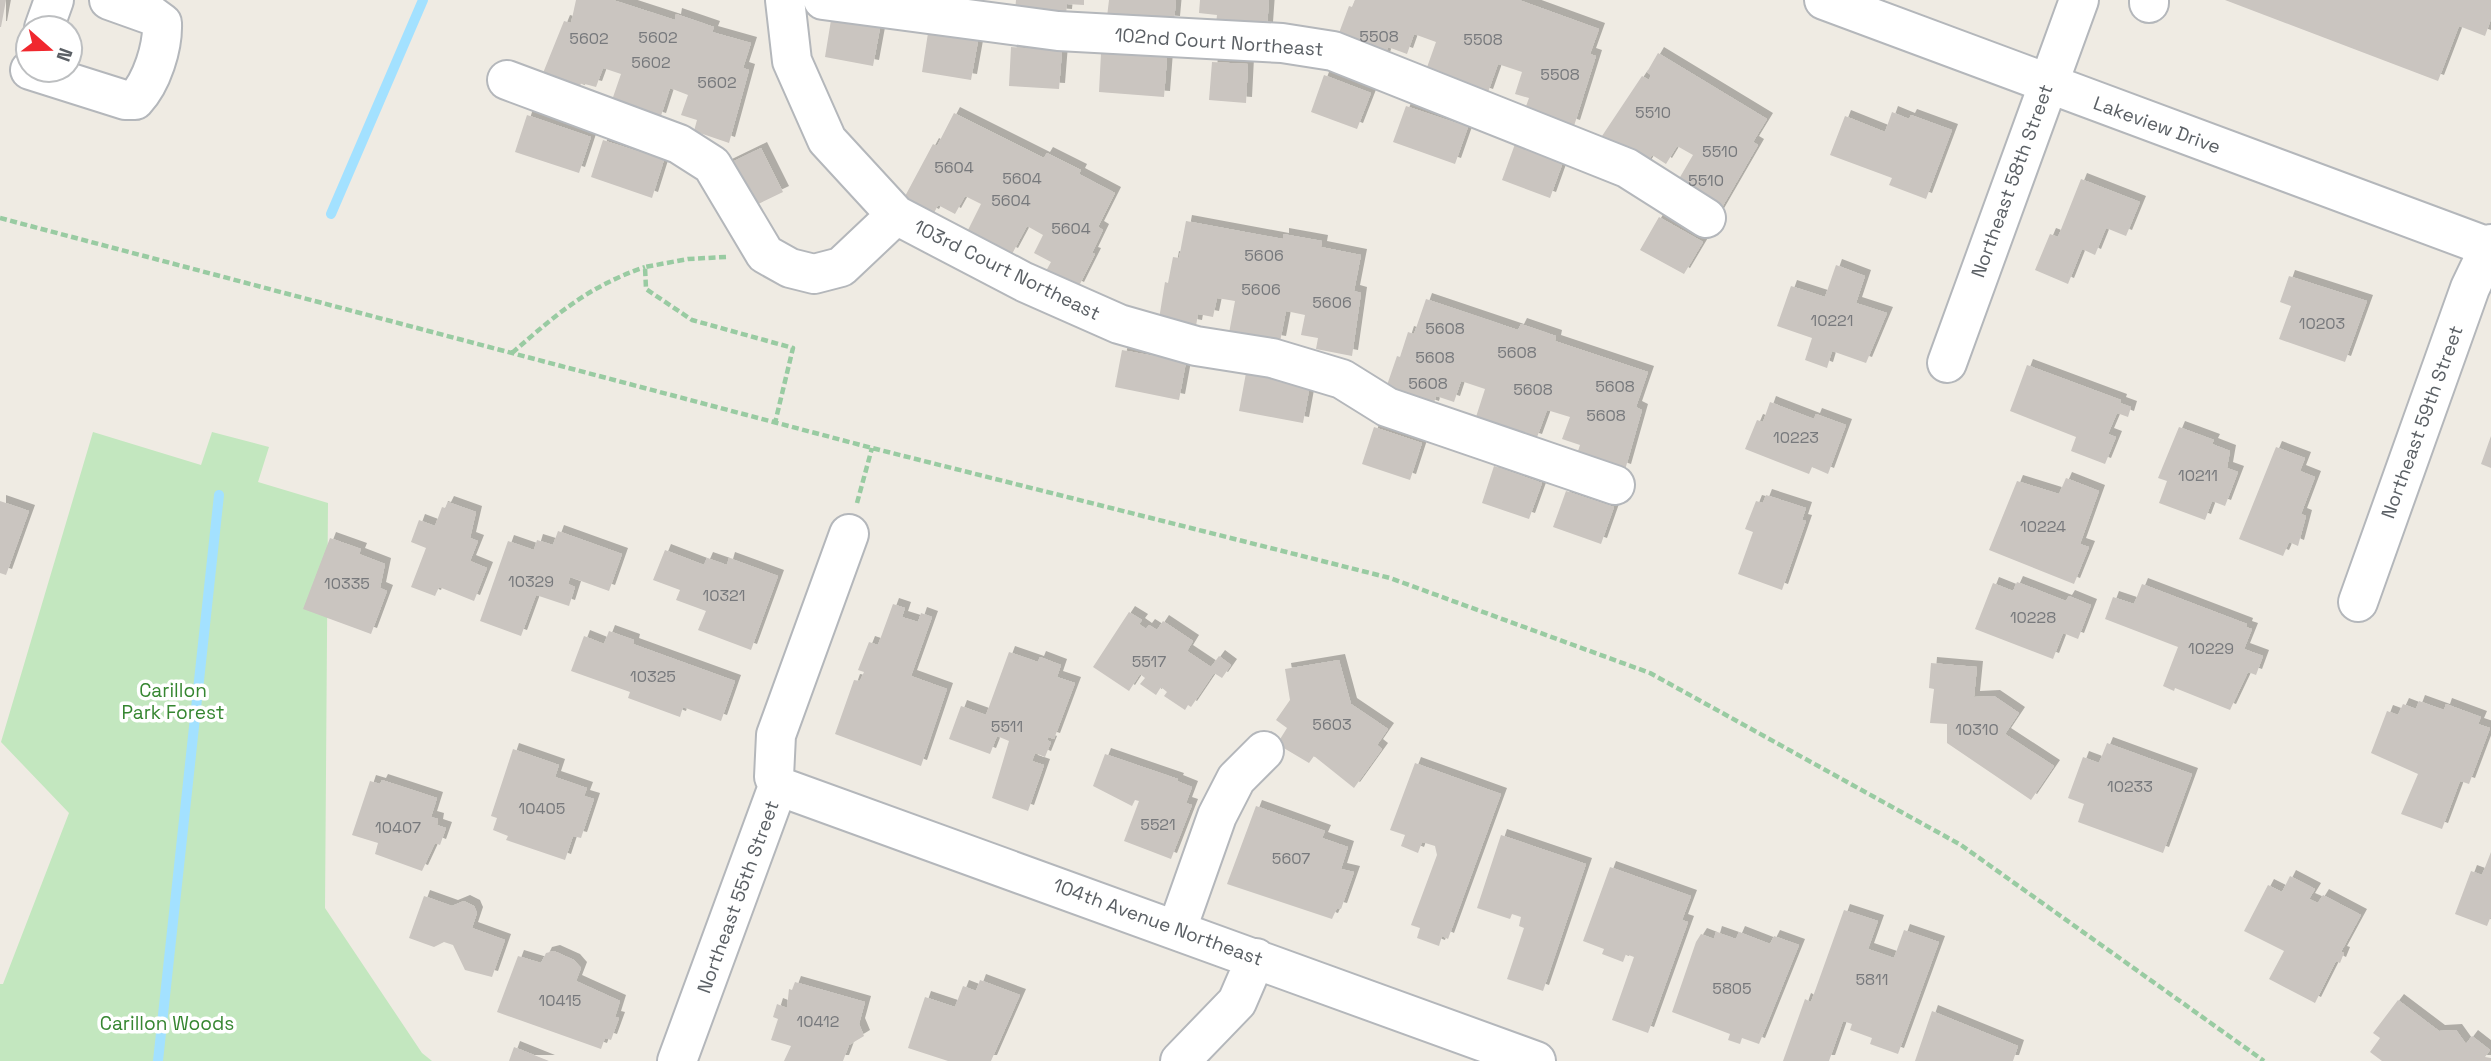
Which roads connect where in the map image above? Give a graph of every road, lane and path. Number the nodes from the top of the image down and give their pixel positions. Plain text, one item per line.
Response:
1 (109, 0) edge
2 (785, 0) edge
3 (823, 0) edge
4 (2079, 0) edge
5 (1844, 4) edge
6 (507, 80) dead end
7 (2048, 83) junction
8 (74, 84) edge
9 (895, 215) junction
10 (0, 218) edge
11 (1706, 218) dead end
12 (2490, 246) edge
13 (733, 260) dead end
14 (645, 267) junction
15 (512, 353) junction
16 (1947, 363) dead end
17 (775, 423) junction
18 (872, 448) junction
19 (1615, 485) dead end
20 (852, 520) joint
21 (2358, 602) dead end
22 (1264, 751) dead end
23 (778, 786) junction
24 (1177, 929) junction
25 (1256, 958) junction
26 (677, 1061) edge
27 (1180, 1061) edge
28 (1536, 1061) edge
29 (2264, 1061) edge

1 - 8 street
2 - 9 street
3 - 11 street, 102nd Court Northeast
4 - 7 street, Northeast 58th Street
5 - 7 street, Lakeview Drive
6 - 9 street, 103rd Court Northeast
7 - 12 street, Lakeview Drive
7 - 16 street, Northeast 58th Street
9 - 19 street, 103rd Court Northeast
10 - 15 path
12 - 21 street, Northeast 59th Street
13 - 14 path
14 - 15 path
14 - 17 path
15 - 17 path
17 - 18 path
18 - 20 path
18 - 29 path
20 - 23 street, Northeast 55th Street
22 - 24 street
23 - 24 street, 104th Avenue Northeast
23 - 26 street, Northeast 55th Street
24 - 25 street, 104th Avenue Northeast
25 - 27 street
25 - 28 street, 104th Avenue Northeast

